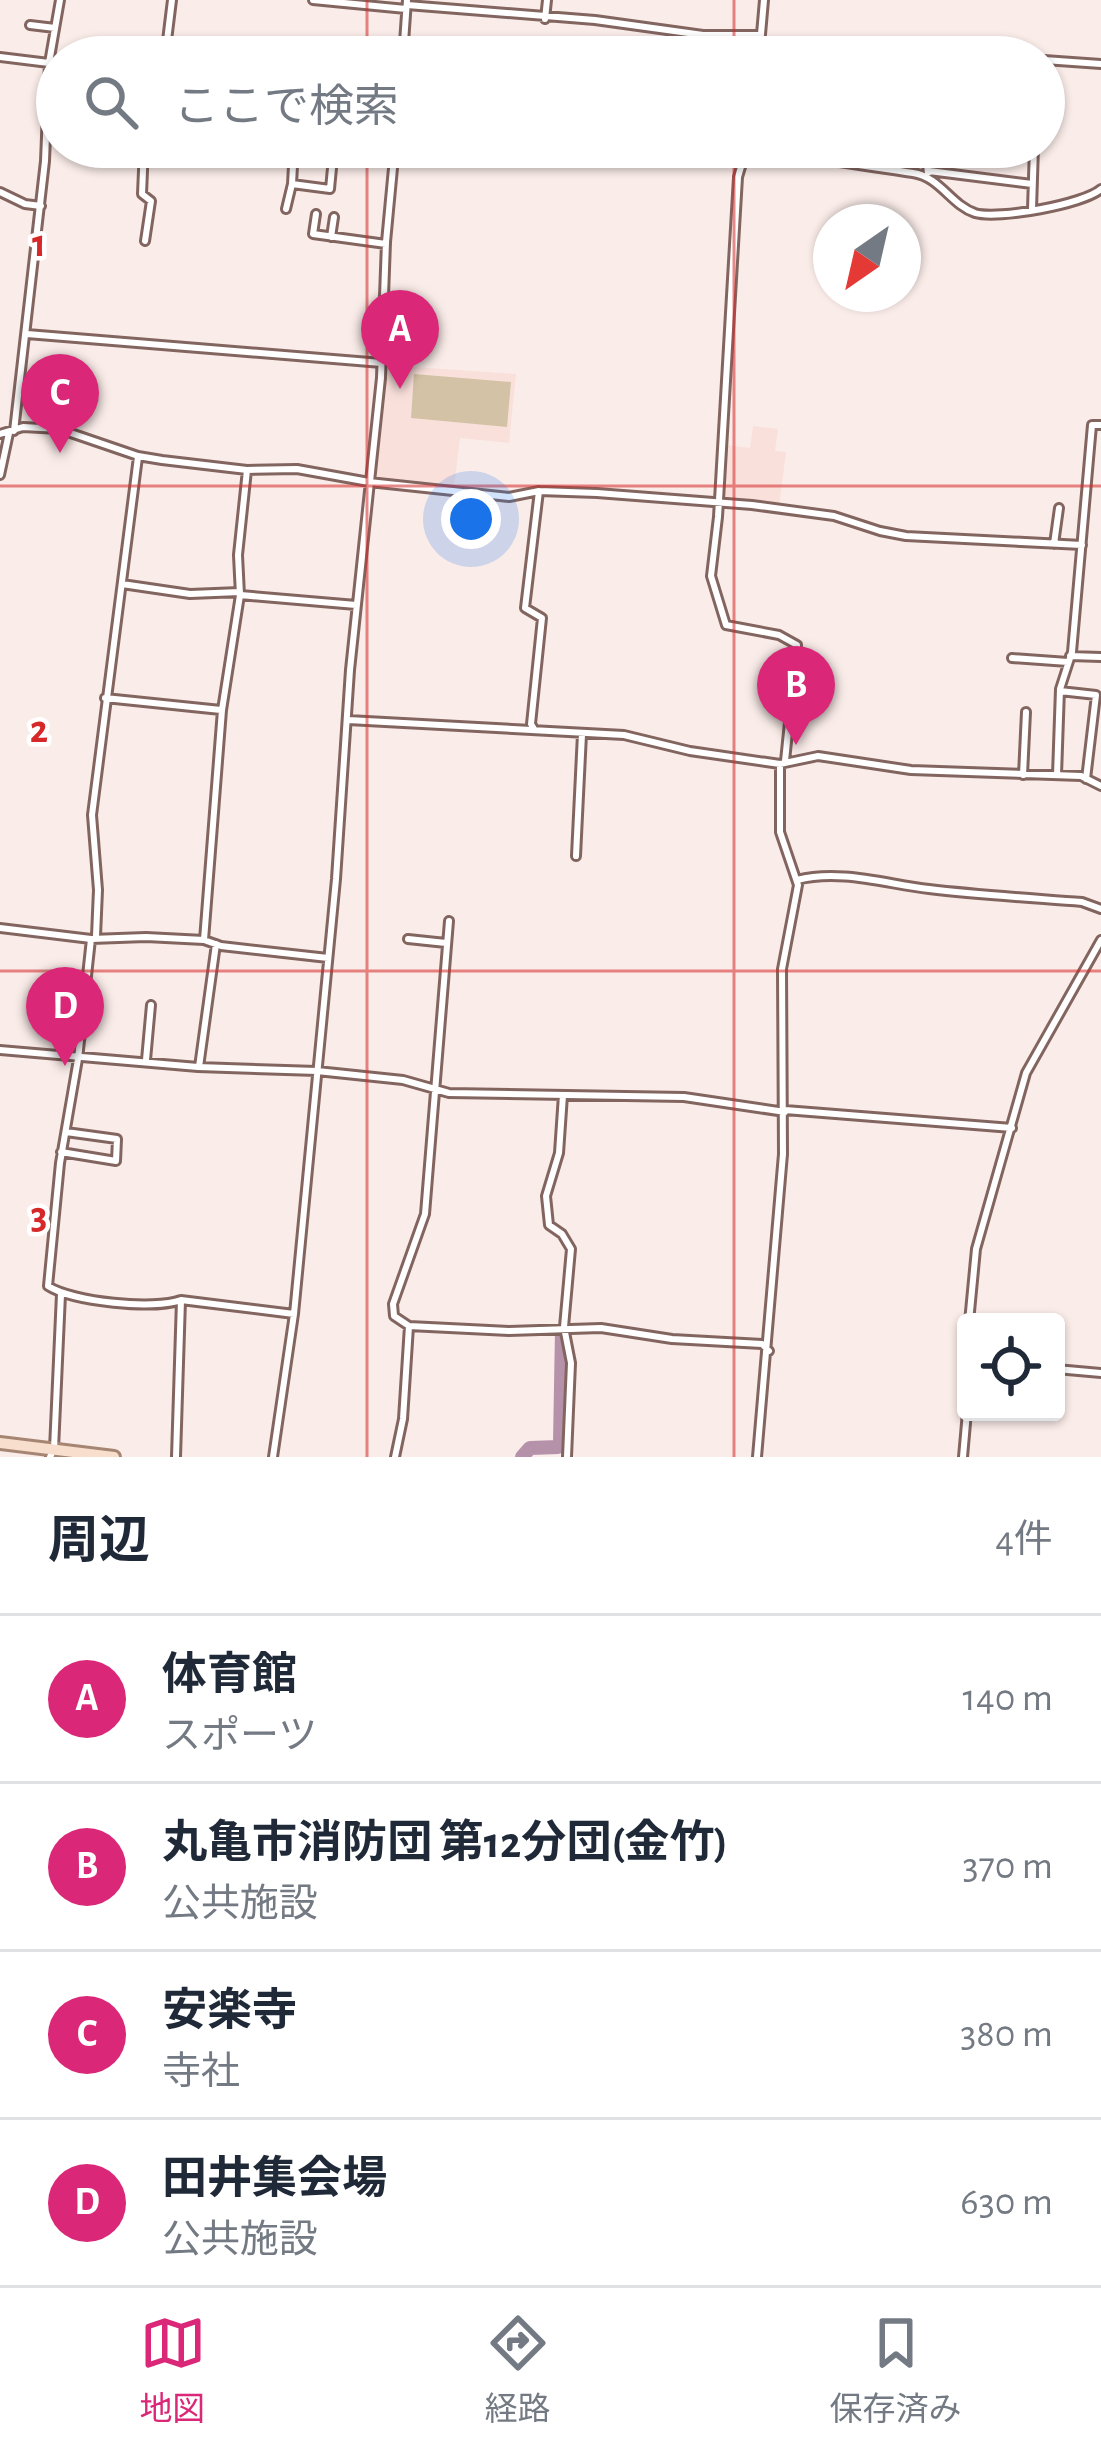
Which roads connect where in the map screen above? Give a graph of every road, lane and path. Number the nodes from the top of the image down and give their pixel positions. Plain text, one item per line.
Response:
1 (60, 0) edge
2 (172, 0) edge
3 (313, 0) edge
4 (547, 0) edge
5 (764, 0) edge
6 (406, 5) edge
7 (545, 19) junction
8 (30, 25) dead end
9 (55, 28) junction
10 (760, 35) joint
11 (54, 36) edge
12 (168, 36) edge
13 (404, 36) edge
14 (0, 57) edge
15 (36, 61) edge
16 (1065, 61) edge
17 (1101, 64) edge
18 (43, 168) edge
19 (143, 168) edge
20 (293, 168) edge
21 (332, 168) edge
22 (393, 168) edge
23 (741, 168) edge
24 (874, 168) edge
25 (928, 168) edge
26 (1033, 168) edge
27 (928, 174) junction
28 (292, 184) junction
29 (1032, 184) junction
30 (1101, 189) edge
31 (0, 192) edge
32 (41, 206) junction
33 (286, 209) dead end
34 (1032, 209) junction
35 (316, 214) dead end
36 (334, 217) dead end
37 (331, 237) junction
38 (146, 241) dead end
39 (386, 244) junction
40 (27, 334) junction
41 (382, 362) junction
42 (1101, 425) edge
43 (8, 432) edge
44 (138, 456) junction
45 (247, 470) junction
46 (0, 475) edge
47 (369, 482) junction
48 (539, 491) junction
49 (717, 503) junction
50 (1059, 508) dead end
51 (1054, 544) junction
52 (1082, 545) junction
53 (122, 584) junction
54 (240, 593) junction
55 (357, 605) junction
56 (1101, 657) edge
57 (1012, 658) dead end
58 (1069, 659) junction
59 (1060, 692) junction
60 (105, 698) junction
61 (221, 710) junction
62 (1026, 712) dead end
63 (348, 720) junction
64 (534, 729) junction
65 (582, 732) junction
66 (783, 762) junction
67 (1023, 775) junction
68 (1057, 776) junction
69 (1086, 778) junction
70 (1101, 786) edge
71 (576, 856) dead end
72 (797, 880) junction
73 (1101, 909) edge
74 (449, 921) dead end
75 (0, 928) edge
76 (94, 938) junction
77 (408, 939) dead end
78 (204, 940) junction
79 (1101, 940) edge
80 (447, 943) junction
81 (216, 944) junction
82 (328, 958) junction
83 (50, 1000) dead end
84 (83, 1003) junction
85 (152, 1005) dead end
86 (0, 1050) edge
87 (78, 1055) junction
88 (146, 1060) junction
89 (200, 1067) junction
90 (317, 1070) junction
91 (434, 1090) junction
92 (563, 1095) junction
93 (785, 1111) junction
94 (1012, 1128) junction
95 (65, 1132) junction
96 (62, 1152) junction
97 (61, 1294) junction
98 (181, 1300) junction
99 (970, 1313) edge
100 (294, 1314) junction
101 (409, 1326) junction
102 (565, 1327) junction
103 (769, 1351) junction
104 (1065, 1370) edge
105 (1101, 1373) edge
106 (966, 1421) edge
107 (0, 1444) edge
108 (52, 1453) edge
109 (114, 1457) edge
110 (176, 1457) edge
111 (273, 1457) edge
112 (395, 1457) edge
113 (567, 1457) edge
114 (757, 1457) edge
115 (963, 1457) edge

1 - 9 street
2 - 12 street
3 - 6 street
4 - 7 street
5 - 10 street
6 - 7 street
6 - 13 street
7 - 10 street
8 - 9 street
9 - 11 street
14 - 15 street
16 - 17 street
18 - 32 street
19 - 38 street
20 - 28 street
21 - 28 street
22 - 39 street
23 - 49 street
24 - 27 street
25 - 27 street
26 - 29 street
27 - 29 street
27 - 34 street
28 - 33 street
29 - 34 street
30 - 34 street
31 - 32 street
32 - 40 street
35 - 37 street
36 - 37 street
37 - 39 street
39 - 41 street
40 - 41 street
40 - 43 street
41 - 47 street
42 - 52 street
43 - 44 street
43 - 46 street
44 - 45 street
44 - 53 street
45 - 47 street
45 - 54 street
47 - 48 street
47 - 55 street
48 - 49 street
48 - 64 street
49 - 51 street
49 - 66 street
50 - 51 street
51 - 52 street
52 - 58 street
53 - 54 street
53 - 60 street
54 - 55 street
54 - 61 street
55 - 63 street
56 - 58 street
57 - 58 street
58 - 59 street
59 - 68 street
59 - 69 street
60 - 61 street
60 - 76 street
61 - 78 street
62 - 67 street
63 - 64 street
63 - 82 street
64 - 65 street
65 - 66 street
65 - 71 street
66 - 67 street
66 - 72 street
67 - 68 street
68 - 69 street
69 - 70 street
72 - 73 street
72 - 93 street
74 - 80 street
75 - 76 street
76 - 78 street
76 - 84 street
77 - 80 street
78 - 81 street
79 - 94 street
80 - 91 street
81 - 82 street
81 - 89 street
82 - 90 street
83 - 84 street
84 - 87 street
85 - 88 street
86 - 87 street
87 - 88 street
87 - 95 street
88 - 89 street
89 - 90 street
90 - 91 street
90 - 100 street
91 - 92 street
91 - 101 street
92 - 93 street
92 - 102 street
93 - 94 street
93 - 103 street
94 - 99 street
95 - 96 street
95 - 96 street
96 - 97 street
97 - 98 street
97 - 108 street
98 - 100 street
98 - 110 street
100 - 111 street
101 - 102 street
101 - 112 street
102 - 103 street
102 - 113 street
103 - 114 street
104 - 105 street
106 - 115 street
107 - 108 main road
108 - 109 main road

